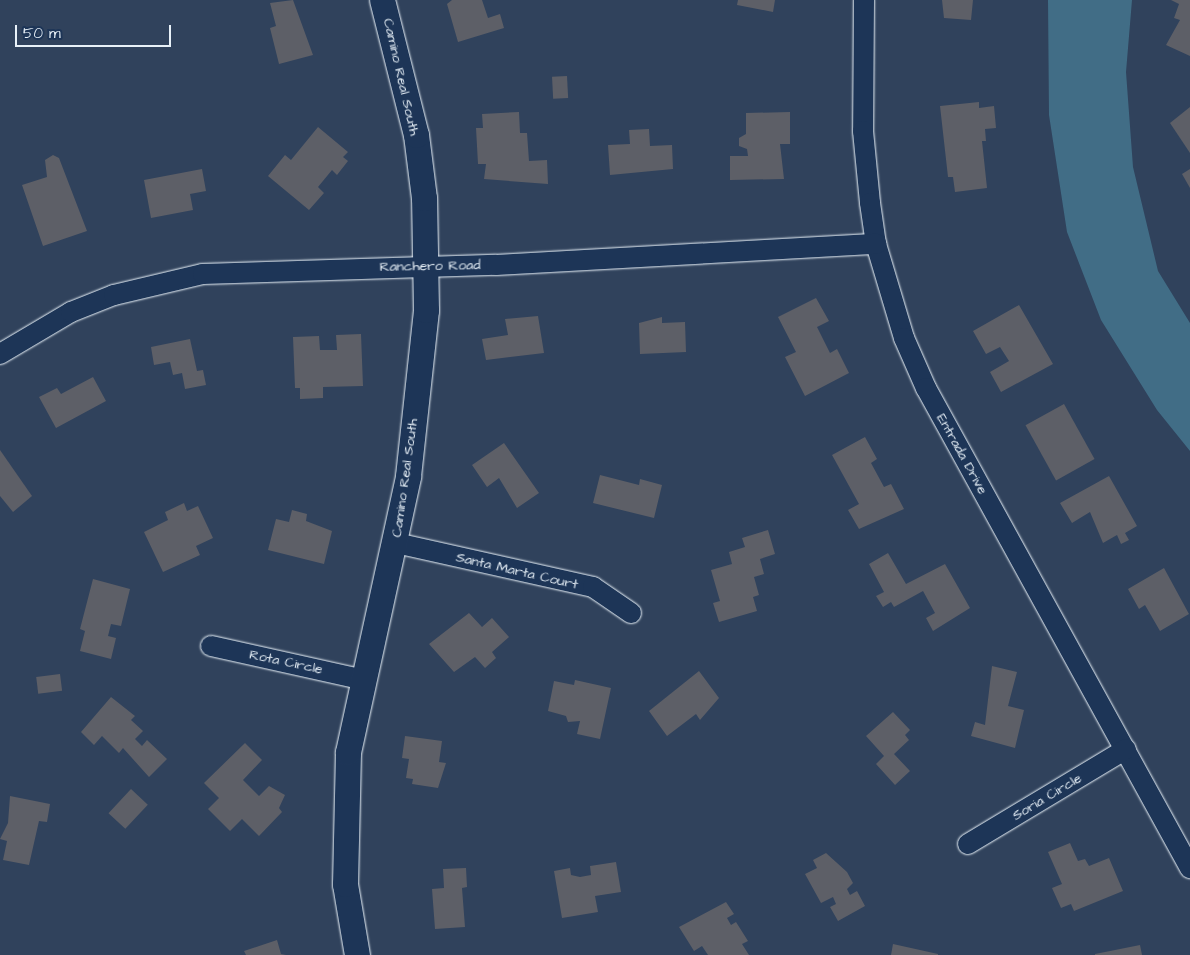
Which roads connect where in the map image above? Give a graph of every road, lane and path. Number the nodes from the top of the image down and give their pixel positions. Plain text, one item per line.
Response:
1 (382, 0) edge
2 (864, 0) edge
3 (876, 244) junction
4 (427, 266) junction
5 (0, 354) edge
6 (396, 543) junction
7 (632, 613) dead end
8 (211, 646) dead end
9 (360, 679) junction
10 (1126, 749) junction
11 (968, 844) dead end
12 (1190, 868) edge
13 (357, 955) edge

1 - 4 street, Camino Real South
2 - 3 street, Entrada Drive
3 - 4 street, Ranchero Road
3 - 10 street, Entrada Drive
4 - 5 street, Ranchero Road
4 - 6 street, Camino Real South
6 - 7 street, Santa Marta Court
6 - 9 street, Camino Real South
8 - 9 street, Rota Circle
9 - 13 street, Camino Real South
10 - 11 street, Soria Circle
10 - 12 street, Entrada Drive

